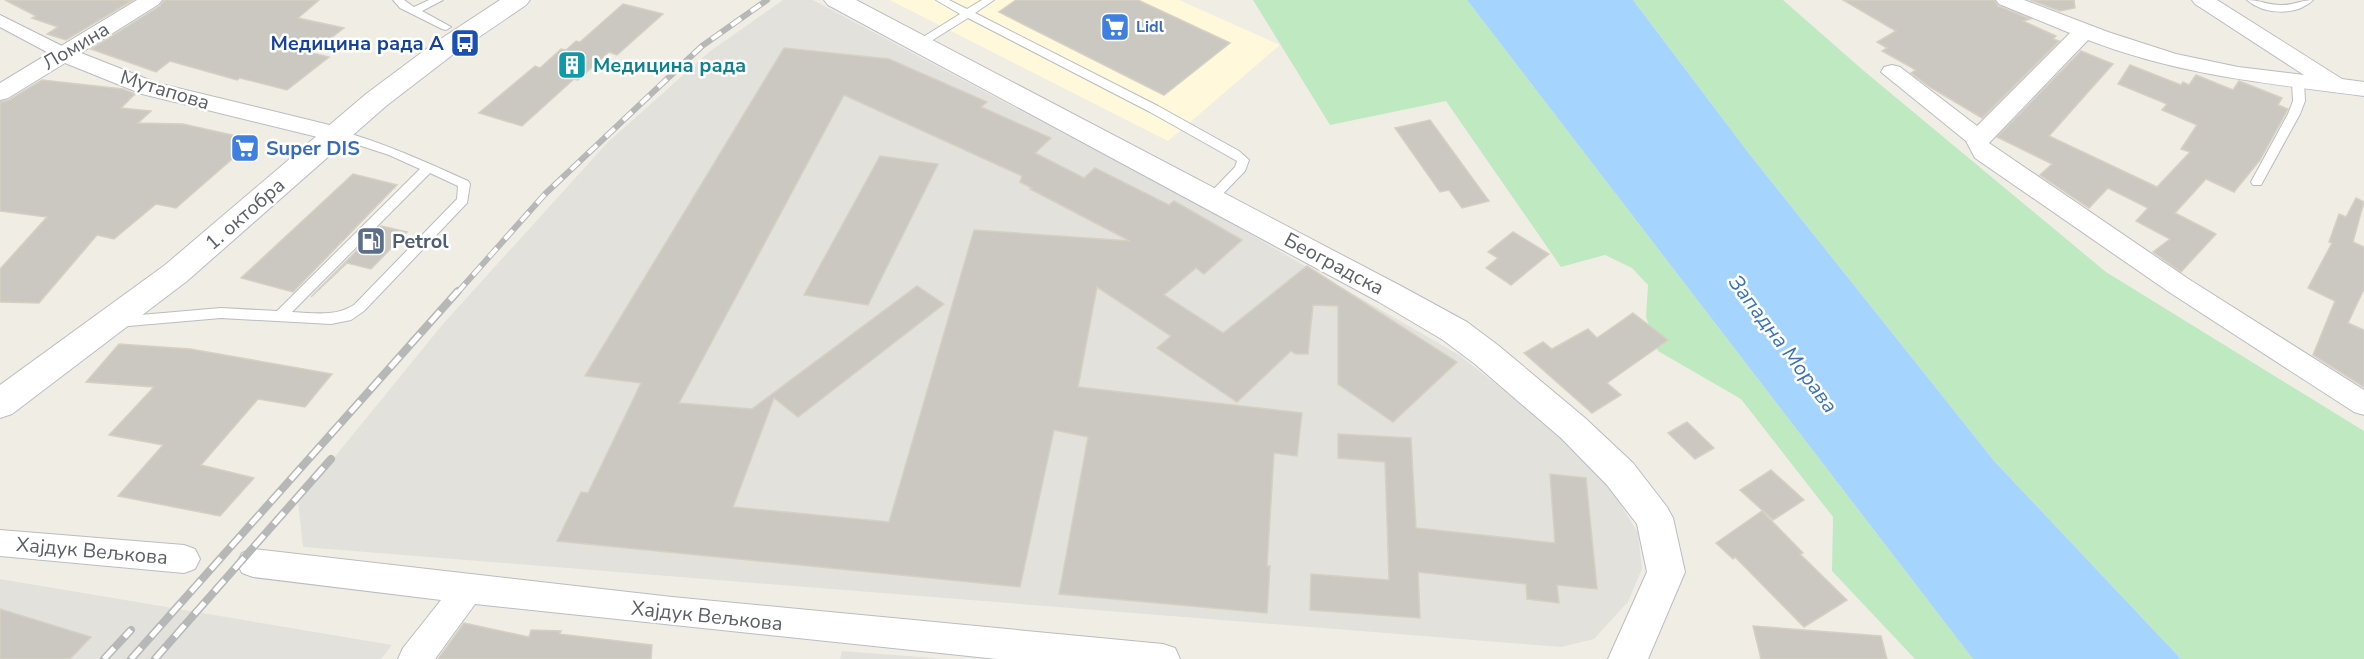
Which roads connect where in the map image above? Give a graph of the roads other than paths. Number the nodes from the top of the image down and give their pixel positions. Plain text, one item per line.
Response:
1 (152, 0) edge
2 (398, 0) edge
3 (438, 0) edge
4 (489, 0) edge
5 (517, 0) edge
6 (837, 0) edge
7 (941, 0) edge
8 (989, 0) edge
9 (2006, 0) edge
10 (2202, 0) edge
11 (2252, 0) edge
12 (2308, 0) edge
13 (414, 11) junction
14 (966, 12) junction
15 (0, 20) edge
16 (446, 27) junction
17 (2084, 32) junction
18 (919, 44) junction
19 (64, 54) junction
20 (1892, 72) dead end
21 (2298, 82) junction
22 (2337, 85) junction
23 (2364, 89) edge
24 (0, 93) edge
25 (328, 131) junction
26 (1978, 139) junction
27 (429, 167) junction
28 (2257, 182) dead end
29 (1212, 198) junction
30 (281, 315) junction
31 (112, 323) junction
32 (0, 380) edge
33 (2364, 404) edge
34 (0, 405) edge
35 (0, 543) edge
36 (184, 559) dead end
37 (252, 563) dead end
38 (467, 590) junction
39 (1029, 653) edge
40 (415, 659) edge
41 (1163, 659) edge
42 (1628, 659) edge

1 - 19 street, Ломина
2 - 13 lane
3 - 13 lane
4 - 16 main road, 1. октобра
5 - 25 main road, 1. октобра
6 - 18 main road, Београдска
7 - 14 lane
8 - 14 lane
9 - 17 street
10 - 22 street
11 - 12 lane
13 - 16 lane
14 - 18 lane
14 - 29 lane
15 - 19 street, Мутапова
16 - 25 main road, 1. октобра
17 - 21 street
17 - 26 street
18 - 29 main road, Београдска
19 - 24 street, Ломина
19 - 25 street, Мутапова
20 - 26 street
21 - 22 street
21 - 28 lane
22 - 23 street
25 - 27 lane
25 - 31 main road, 1. октобра
25 - 32 main road, 1. октобра
26 - 33 street
27 - 30 lane
27 - 30 lane
29 - 42 main road, Београдска
30 - 31 lane
31 - 34 main road, 1. октобра
35 - 36 street, Хајдук Вељкова
37 - 38 street, Хајдук Вељкова
38 - 39 street, Хајдук Вељкова
38 - 40 street
39 - 41 street, Хајдук Вељкова

